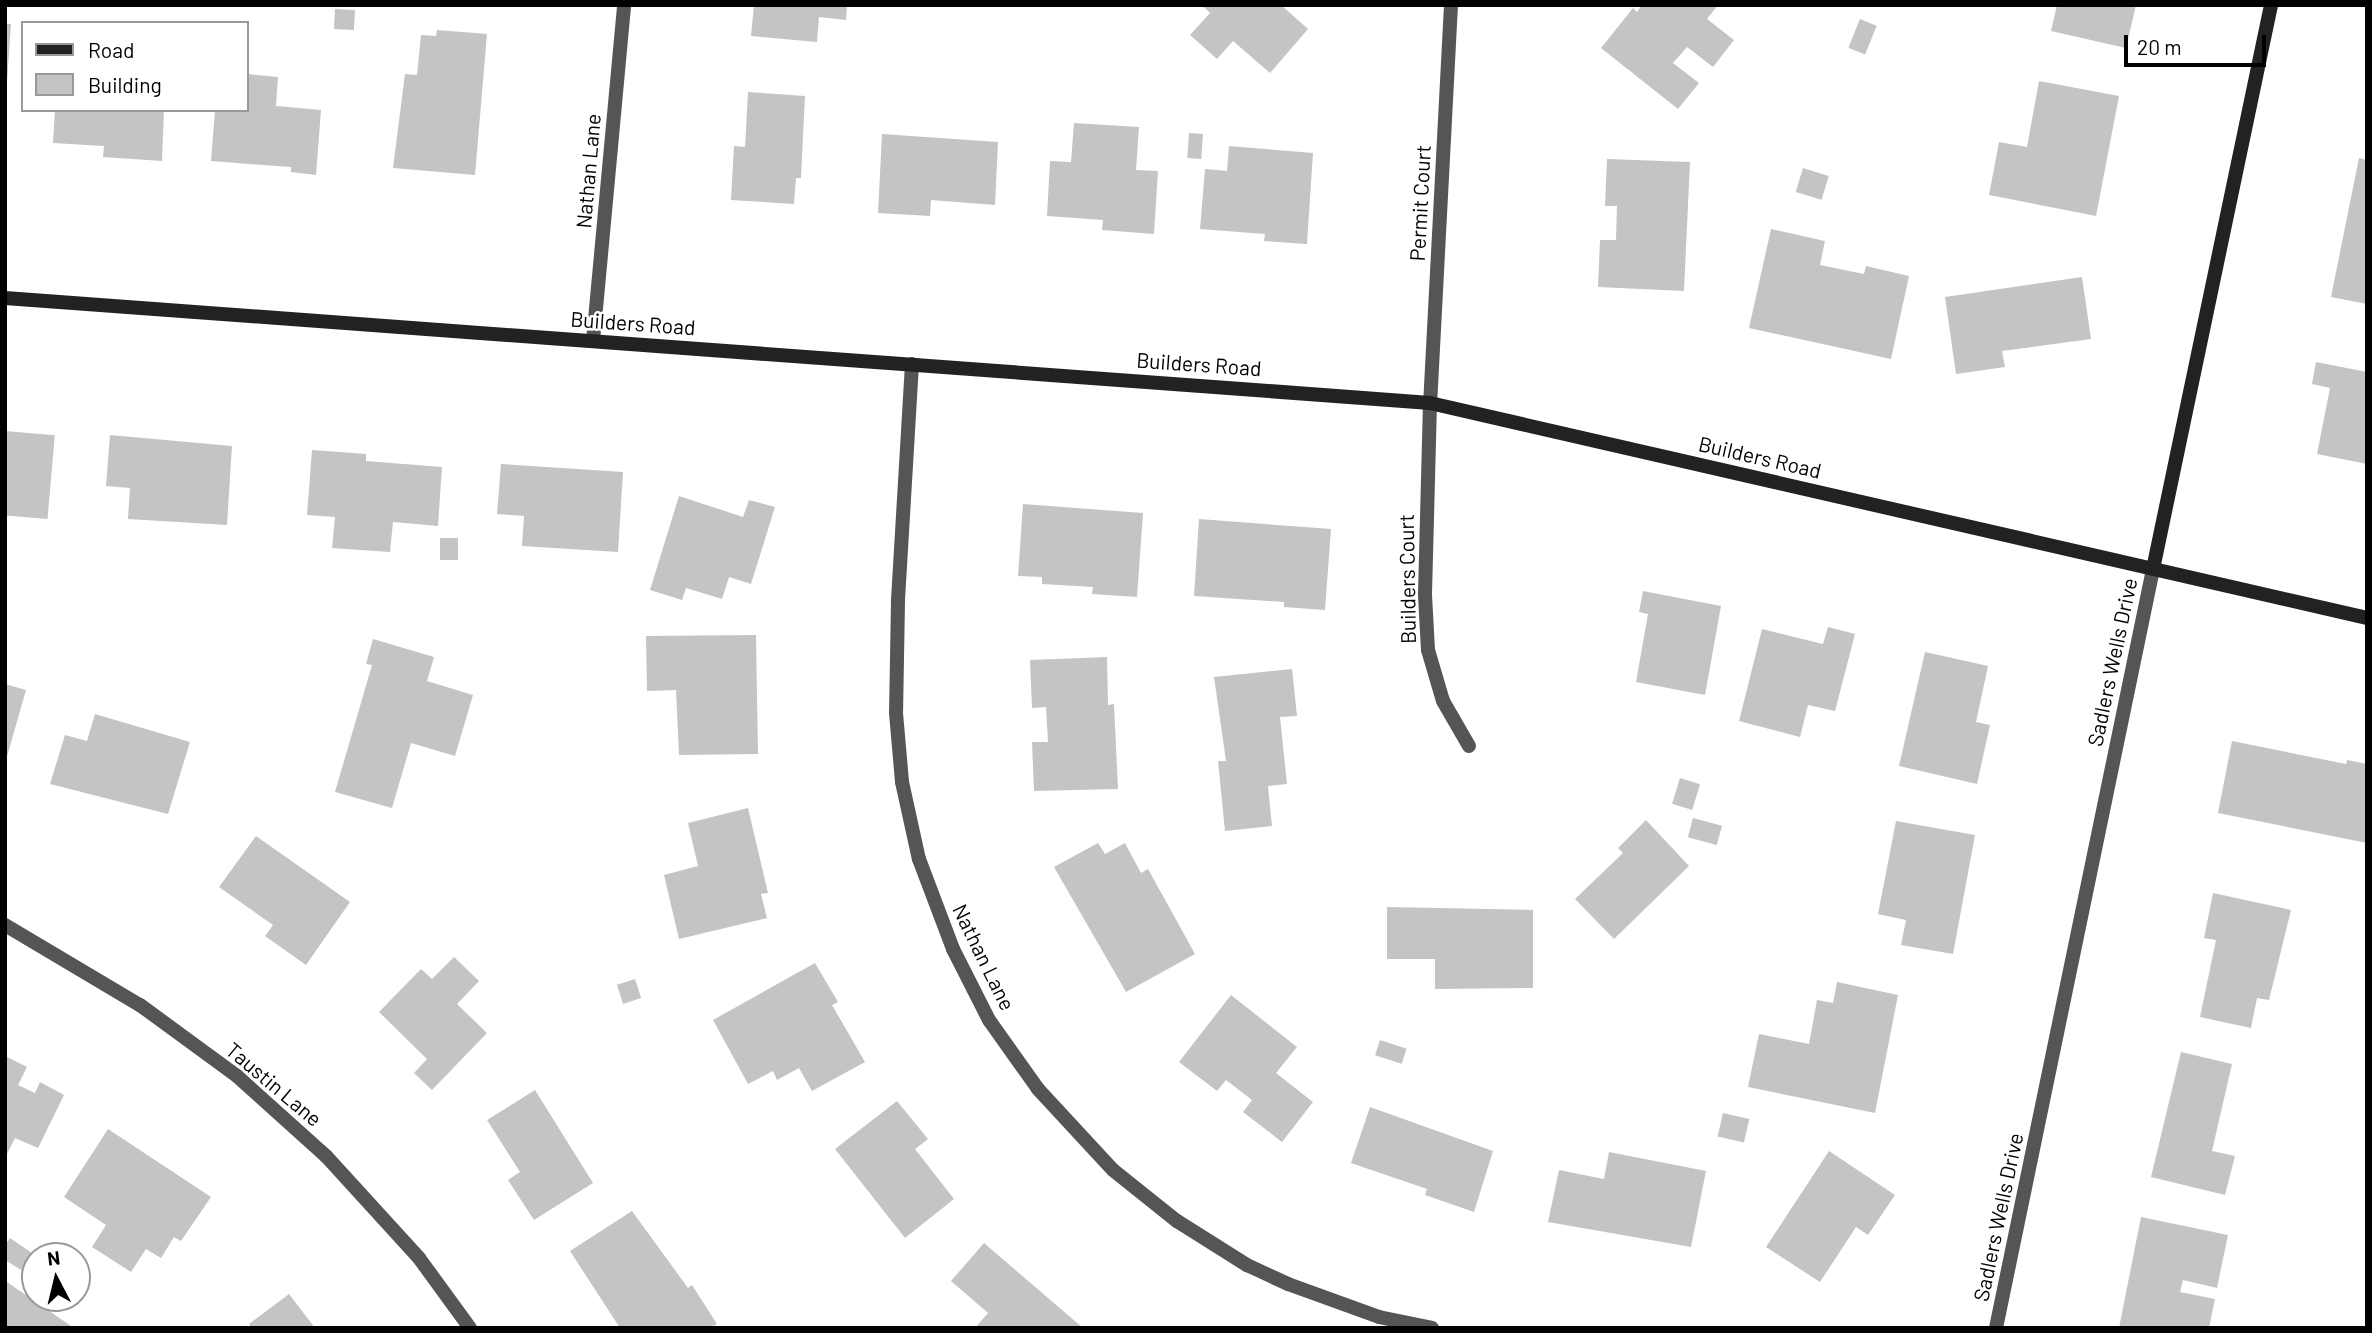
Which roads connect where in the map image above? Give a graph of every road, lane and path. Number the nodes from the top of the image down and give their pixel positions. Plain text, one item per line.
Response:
1 (624, 5) edge
2 (1451, 5) edge
3 (2271, 5) edge
4 (5, 298) edge
5 (593, 341) junction
6 (912, 364) junction
7 (1430, 402) junction
8 (2153, 569) junction
9 (2367, 618) edge
10 (1469, 746) dead end
11 (5, 925) edge
12 (470, 1328) edge
13 (1432, 1328) edge
14 (1996, 1328) edge

1 - 5 street, Nathan Lane
2 - 7 street, Permit Court
3 - 8 street, Sadlers Wells Drive
4 - 5 street, Builders Road
5 - 6 street, Builders Road
6 - 7 street, Builders Road
6 - 13 street, Nathan Lane
7 - 8 street, Builders Road
7 - 10 street, Builders Court
8 - 9 street, Builders Road
8 - 14 street, Sadlers Wells Drive
11 - 12 street, Taustin Lane

